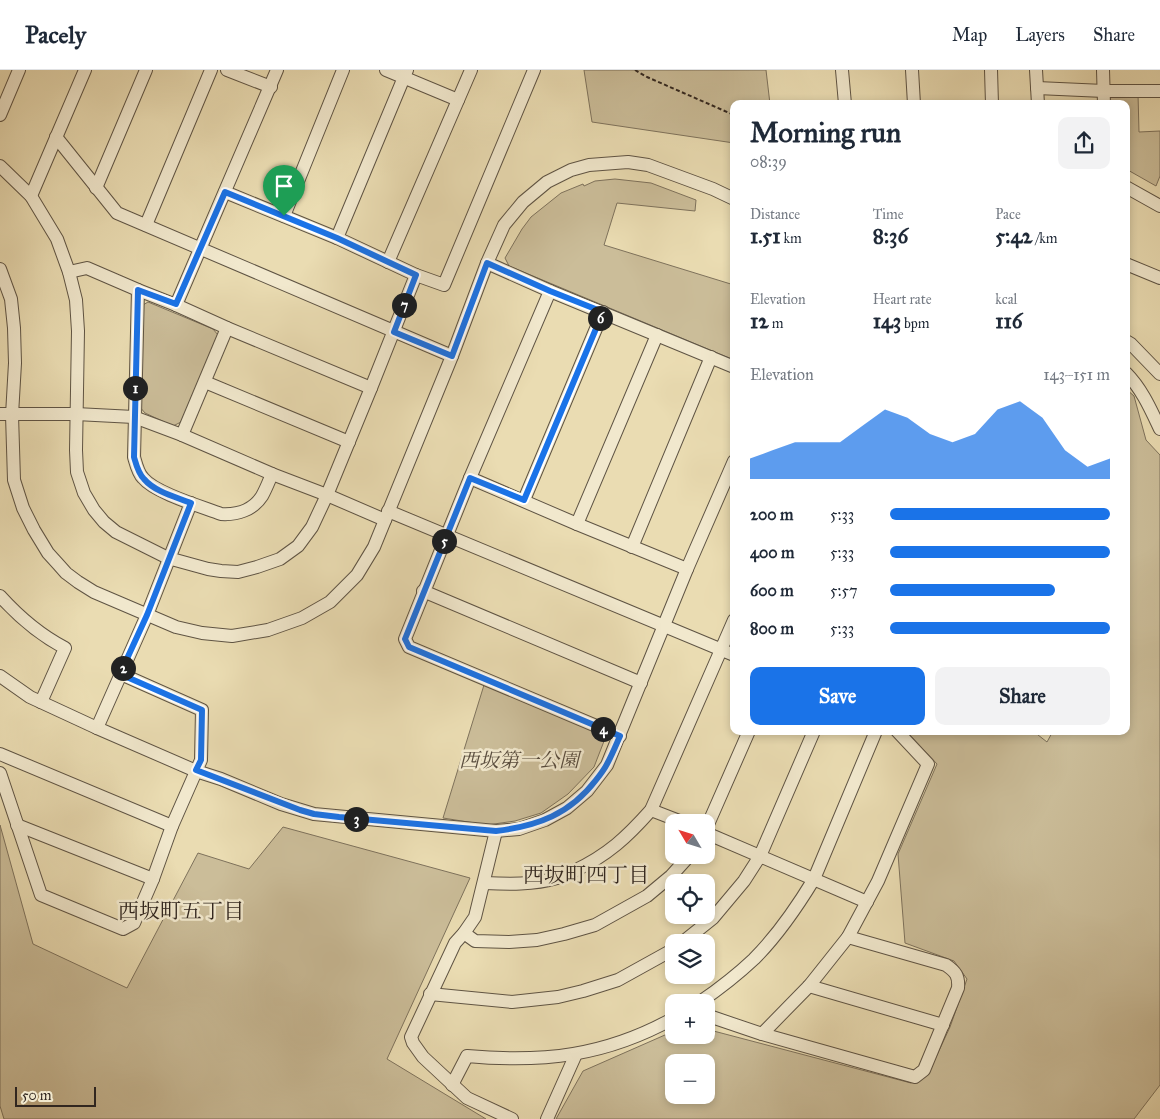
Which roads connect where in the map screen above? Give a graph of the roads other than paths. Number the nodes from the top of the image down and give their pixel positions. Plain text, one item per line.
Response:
1 (19, 70) edge
2 (85, 70) edge
3 (146, 70) edge
4 (211, 70) edge
5 (227, 70) edge
6 (277, 70) edge
7 (343, 70) edge
8 (386, 70) edge
9 (471, 70) edge
10 (534, 70) edge
11 (842, 70) edge
12 (912, 70) edge
13 (991, 70) edge
14 (1036, 70) edge
15 (1103, 70) edge
16 (405, 74) edge
17 (271, 87) junction
18 (1037, 88) junction
19 (1160, 91) edge
20 (1104, 97) edge
21 (458, 100) junction
22 (845, 100) edge
23 (914, 100) edge
24 (992, 100) edge
25 (1038, 100) edge
26 (1, 107) edge
27 (56, 137) junction
28 (0, 166) edge
29 (96, 188) junction
30 (1130, 189) edge
31 (225, 192) junction
32 (31, 196) junction
33 (730, 197) edge
34 (1160, 206) edge
35 (284, 216) junction
36 (146, 225) junction
37 (337, 238) junction
38 (201, 249) junction
39 (388, 262) junction
40 (487, 263) junction
41 (1130, 266) edge
42 (0, 269) edge
43 (70, 272) junction
44 (1160, 272) edge
45 (416, 275) junction
46 (1160, 277) edge
47 (138, 290) junction
48 (550, 291) junction
49 (176, 304) junction
50 (603, 312) junction
51 (227, 328) junction
52 (394, 332) junction
53 (657, 335) junction
54 (1130, 343) edge
55 (452, 356) junction
56 (711, 357) junction
57 (730, 365) edge
58 (1160, 374) edge
59 (1130, 377) edge
60 (205, 382) junction
61 (371, 388) junction
62 (6, 414) edge
63 (76, 414) junction
64 (134, 418) junction
65 (1160, 429) edge
66 (182, 435) junction
67 (348, 442) junction
68 (730, 471) edge
69 (272, 474) junction
70 (470, 478) junction
71 (326, 495) junction
72 (524, 500) junction
73 (191, 503) junction
74 (386, 515) junction
75 (578, 524) junction
76 (446, 535) junction
77 (632, 546) junction
78 (168, 558) junction
79 (687, 568) junction
80 (423, 591) junction
81 (0, 596) edge
82 (147, 615) junction
83 (664, 626) junction
84 (730, 629) edge
85 (721, 649) junction
86 (730, 653) edge
87 (120, 674) junction
88 (0, 676) edge
89 (641, 683) junction
90 (41, 702) junction
91 (97, 728) junction
92 (747, 735) edge
93 (812, 735) edge
94 (874, 735) edge
95 (901, 735) edge
96 (620, 736) junction
97 (0, 754) edge
98 (196, 770) junction
99 (0, 773) edge
100 (651, 810) junction
101 (713, 814) edge
102 (665, 815) edge
103 (17, 825) junction
104 (172, 826) junction
105 (496, 831) junction
106 (715, 837) edge
107 (760, 856) junction
108 (682, 864) edge
109 (153, 879) junction
110 (814, 879) junction
111 (484, 883) junction
112 (867, 902) junction
113 (464, 933) junction
114 (693, 934) edge
115 (848, 937) junction
116 (665, 954) edge
117 (809, 986) junction
118 (430, 994) junction
119 (712, 994) edge
120 (715, 1018) edge
121 (665, 1022) edge
122 (943, 1025) junction
123 (762, 1034) junction
124 (576, 1054) junction
125 (452, 1085) junction
126 (512, 1119) edge
127 (546, 1119) edge

1 - 26 street
2 - 27 street
3 - 29 street
4 - 36 street
5 - 17 street
6 - 17 street
7 - 35 street
8 - 16 street
9 - 21 street
10 - 45 street
11 - 22 street
12 - 23 street
13 - 24 street
14 - 18 street
15 - 20 street
16 - 21 street
16 - 37 street
17 - 31 street
18 - 20 street
18 - 25 street
19 - 20 street
21 - 39 street
27 - 29 street
27 - 32 street
28 - 32 street
29 - 36 street
30 - 34 street
31 - 35 street
31 - 38 street
32 - 43 street
33 - 40 street
35 - 37 street
36 - 38 street
37 - 39 street
38 - 49 street
38 - 52 street
39 - 45 street
40 - 48 street
40 - 55 street
41 - 46 street
42 - 62 street
43 - 47 street
43 - 63 street
44 - 46 street
45 - 52 street
47 - 49 street
47 - 64 street
48 - 50 street
48 - 70 street
49 - 51 street
50 - 53 street
50 - 72 street
51 - 60 street
51 - 61 street
52 - 55 street
52 - 61 street
53 - 56 street
53 - 75 street
54 - 58 street
55 - 74 street
56 - 57 street
56 - 77 street
59 - 65 street
60 - 66 street
60 - 67 street
61 - 67 street
62 - 63 street
62 - 82 street
63 - 64 street
63 - 78 street
64 - 66 street
64 - 73 street
66 - 69 street
67 - 71 street
68 - 79 street
69 - 71 street
69 - 73 street
70 - 72 street
70 - 76 street
71 - 74 street
71 - 78 street
72 - 75 street
73 - 78 street
74 - 76 street
74 - 82 street
75 - 77 street
76 - 80 street
76 - 83 street
77 - 79 street
78 - 82 street
79 - 83 street
80 - 89 street
80 - 96 street
81 - 90 street
82 - 87 street
83 - 85 street
83 - 89 street
84 - 85 street
85 - 86 street
85 - 100 street
87 - 91 street
87 - 98 street
88 - 90 street
89 - 96 street
90 - 91 street
91 - 98 street
92 - 101 street
93 - 107 street
94 - 110 street
95 - 112 street
96 - 105 street
97 - 104 street
98 - 104 street
98 - 105 street
99 - 103 street
100 - 102 street
100 - 111 street
103 - 109 street
103 - 109 street
104 - 109 street
105 - 111 street
106 - 107 street
107 - 110 street
107 - 114 street
108 - 113 street
110 - 112 street
110 - 119 street
111 - 113 street
112 - 115 street
113 - 118 street
115 - 117 street
115 - 122 street
116 - 118 street
117 - 122 street
117 - 123 street
118 - 125 street
120 - 123 street
121 - 124 street
122 - 123 street
124 - 125 street
124 - 127 street
125 - 126 street

